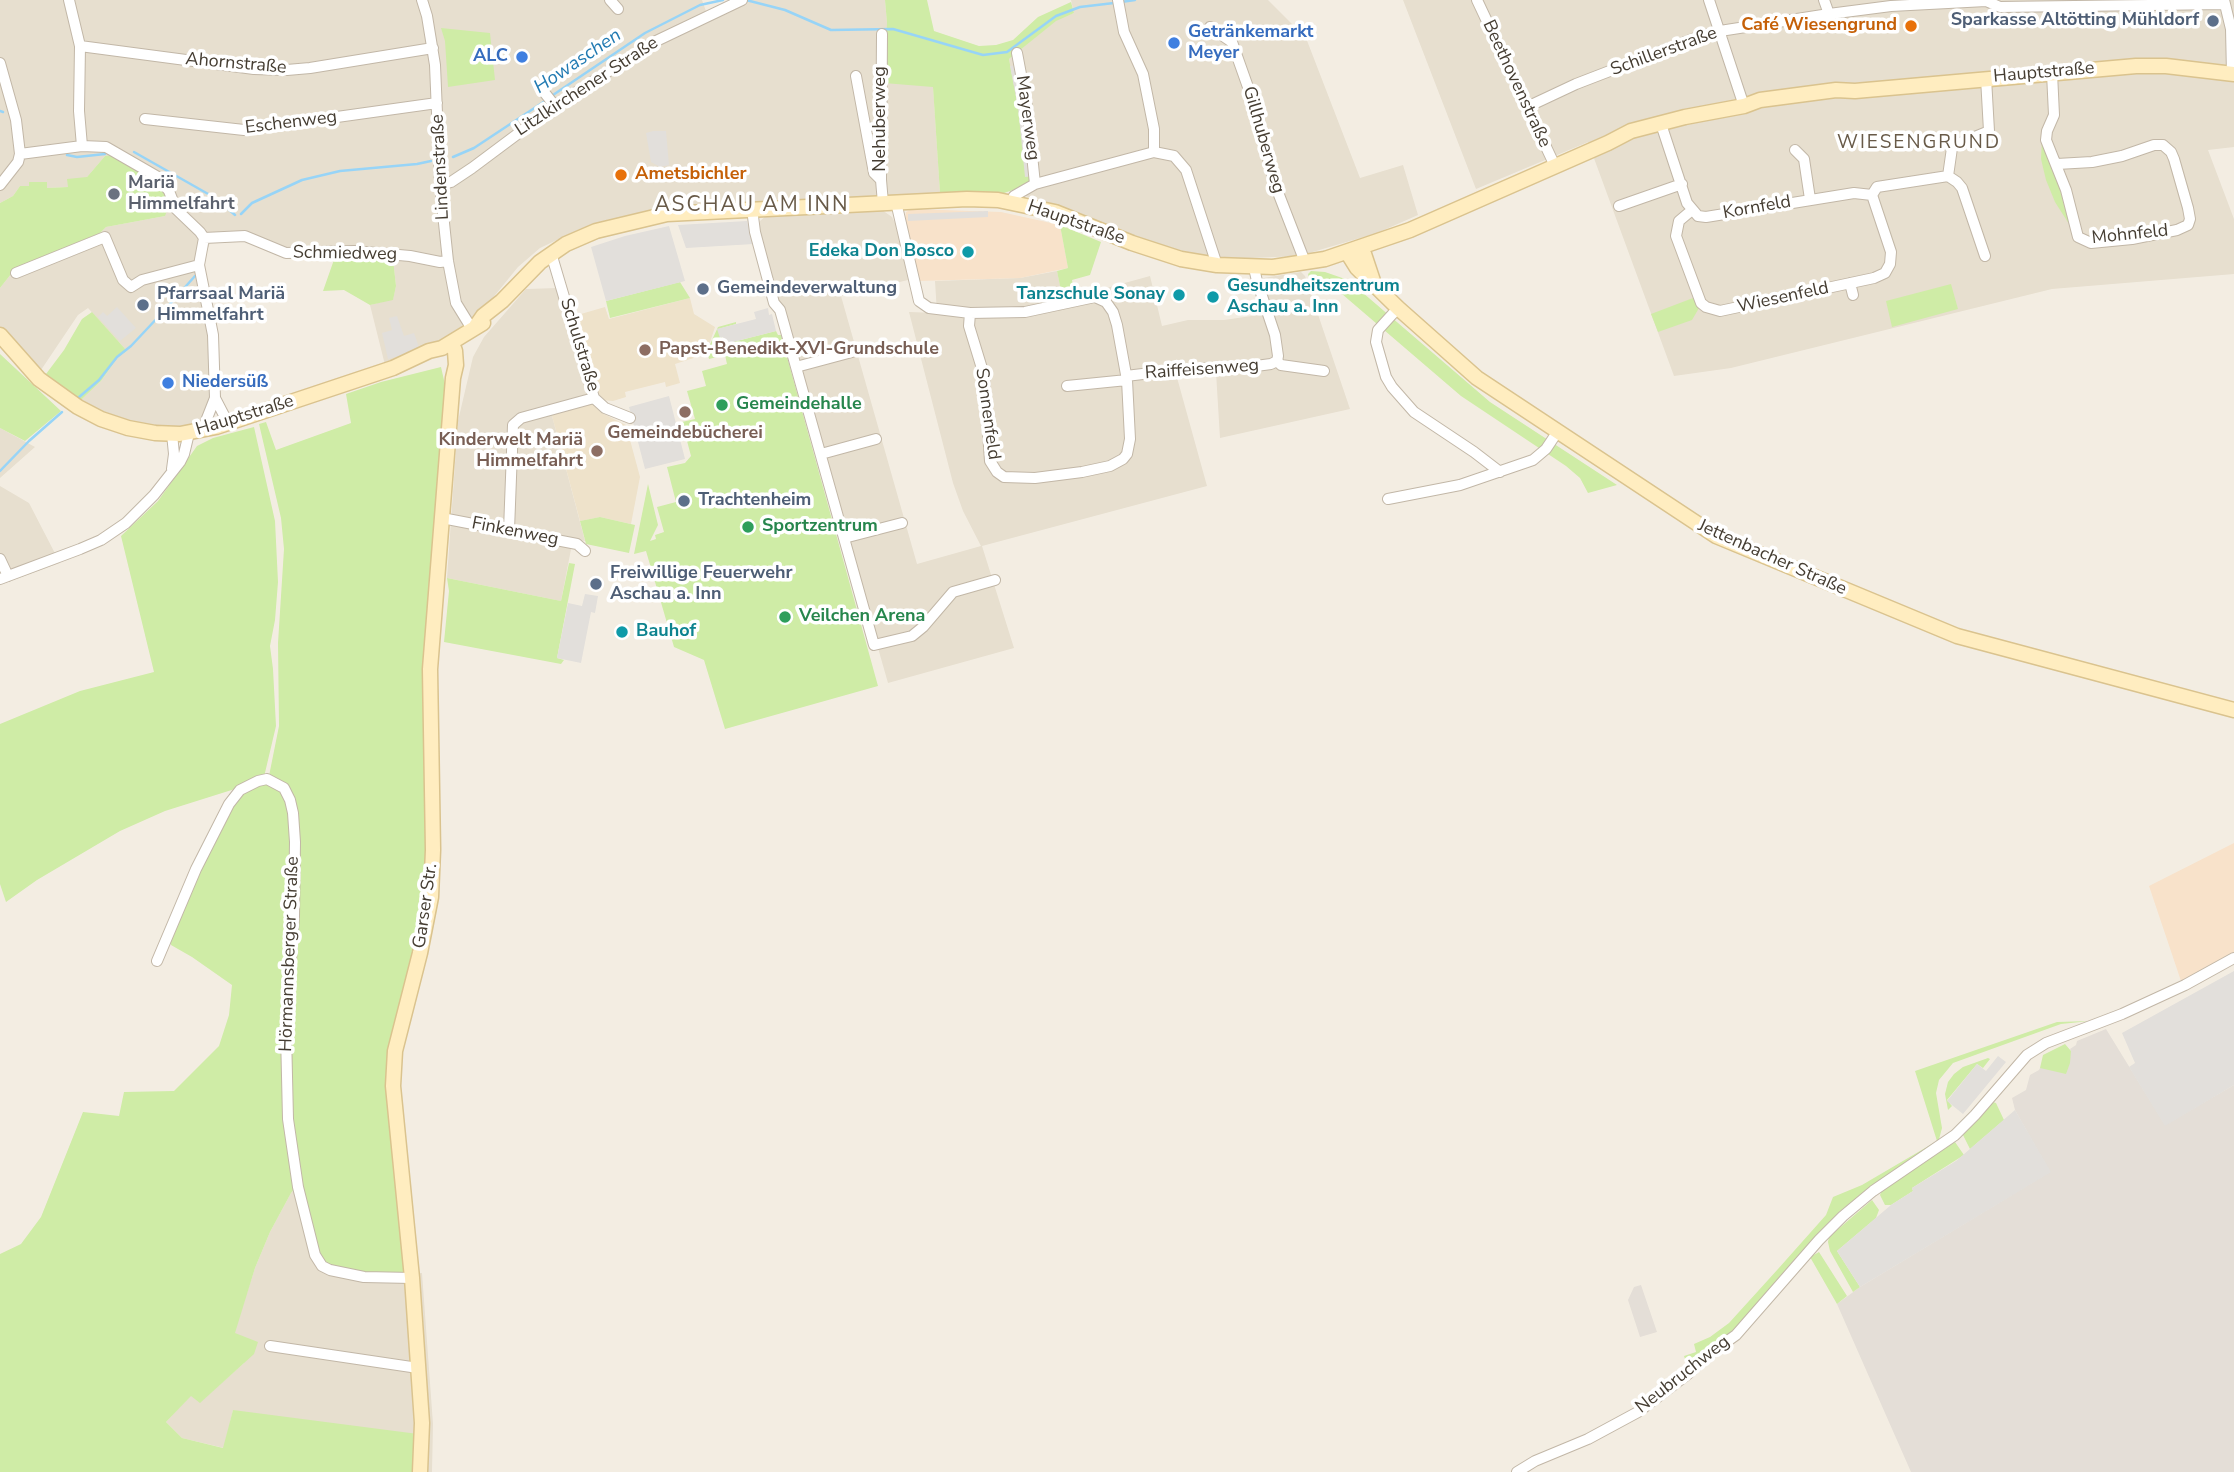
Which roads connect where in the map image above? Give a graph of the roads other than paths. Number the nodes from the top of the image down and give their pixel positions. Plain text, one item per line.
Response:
1 (69, 0) edge
2 (422, 0) edge
3 (610, 0) edge
4 (1118, 0) edge
5 (1709, 0) edge
6 (1824, 0) edge
7 (1478, 1) edge
8 (1986, 1) edge
9 (739, 2) edge
10 (2224, 2) edge
11 (618, 9) dead end
12 (1829, 14) junction
13 (1210, 27) dead end
14 (1720, 31) junction
15 (882, 34) dead end
16 (80, 46) junction
17 (433, 48) junction
18 (1017, 53) dead end
19 (0, 63) edge
20 (2052, 73) junction
21 (2233, 74) edge
22 (856, 76) dead end
23 (1986, 78) junction
24 (544, 92) dead end
25 (437, 103) junction
26 (553, 104) junction
27 (1744, 106) junction
28 (1527, 107) junction
29 (145, 119) dead end
30 (1661, 124) junction
31 (82, 146) junction
32 (1795, 150) dead end
33 (1154, 152) junction
34 (20, 154) junction
35 (2057, 164) junction
36 (1555, 166) junction
37 (1948, 176) junction
38 (881, 180) junction
39 (1035, 184) junction
40 (1682, 184) junction
41 (0, 185) edge
42 (440, 185) junction
43 (1872, 195) junction
44 (1810, 199) junction
45 (1011, 202) junction
46 (889, 203) junction
47 (1619, 206) dead end
48 (752, 209) junction
49 (1692, 210) junction
50 (204, 238) junction
51 (1362, 247) junction
52 (1347, 252) junction
53 (551, 253) junction
54 (1985, 256) dead end
55 (448, 261) junction
56 (1305, 262) junction
57 (200, 265) junction
58 (1217, 265) junction
59 (1254, 268) junction
60 (16, 273) dead end
61 (1373, 281) junction
62 (1850, 283) junction
63 (1853, 295) dead end
64 (1398, 307) junction
65 (970, 313) junction
66 (474, 328) junction
67 (0, 335) edge
68 (445, 346) junction
69 (852, 352) dead end
70 (1277, 360) junction
71 (796, 367) junction
72 (1324, 371) dead end
73 (1126, 378) junction
74 (1067, 386) dead end
75 (215, 398) junction
76 (594, 398) junction
77 (630, 418) dead end
78 (228, 423) junction
79 (1558, 431) junction
80 (195, 432) junction
81 (172, 434) junction
82 (876, 439) dead end
83 (821, 454) junction
84 (172, 469) junction
85 (1500, 472) junction
86 (1388, 499) dead end
87 (442, 518) junction
88 (902, 523) dead end
89 (509, 530) junction
90 (844, 538) junction
91 (585, 551) dead end
92 (0, 559) edge
93 (4, 578) edge
94 (995, 580) dead end
95 (2234, 710) edge
96 (2234, 958) edge
97 (157, 961) dead end
98 (412, 1278) junction
99 (270, 1346) dead end
100 (418, 1368) junction
101 (420, 1472) edge
102 (1517, 1472) edge

1 - 16 street
2 - 17 street, Lindenstraße
3 - 11 street
4 - 33 street
5 - 14 street
6 - 12 street
7 - 28 street, Beethovenstraße
8 - 10 street, Schillerstraße
8 - 12 street, Schillerstraße
9 - 26 street, Litzlkirchener Straße
10 - 21 street
12 - 14 street, Schillerstraße
13 - 56 street, Gillhuberweg
14 - 27 street
14 - 28 street, Schillerstraße
15 - 38 street, Nehuberweg
16 - 17 street, Ahornstraße
16 - 31 street
17 - 25 street, Lindenstraße
18 - 39 street, Mayerweg
19 - 34 street
20 - 21 main road, Hauptstraße
20 - 23 main road, Hauptstraße
20 - 35 street, Mohnfeld
22 - 38 street
23 - 27 main road, Hauptstraße
23 - 37 street
24 - 26 street
25 - 29 street, Eschenweg
25 - 42 street, Lindenstraße
26 - 42 street, Litzlkirchener Straße
27 - 30 main road, Hauptstraße
28 - 36 street, Beethovenstraße
30 - 36 main road, Hauptstraße
30 - 40 street
31 - 34 street
31 - 50 street
32 - 44 street, Kornfeld
33 - 39 street
33 - 58 street
34 - 41 street
35 - 35 street, Mohnfeld
36 - 51 main road, Hauptstraße
37 - 43 street, Kornfeld
37 - 54 street
38 - 46 street, Nehuberweg
39 - 45 street
40 - 47 street
40 - 49 street
42 - 55 street, Lindenstraße
43 - 44 street, Kornfeld
43 - 62 street, Wiesenfeld
44 - 49 street, Kornfeld
45 - 46 main road, Hauptstraße
45 - 58 main road, Hauptstraße
46 - 48 main road, Hauptstraße
46 - 65 street, Sonnenfeld
48 - 53 main road, Hauptstraße
48 - 71 street
49 - 62 street, Wiesenfeld
50 - 55 street, Schmiedweg
50 - 57 street
51 - 52 main road, Hauptstraße
51 - 61 main road, Jettenbacher Straße
52 - 56 main road, Hauptstraße
52 - 61 main road, Jettenbacher Straße
53 - 66 main road, Hauptstraße
53 - 76 street, Schulstraße
55 - 66 street, Lindenstraße
56 - 59 main road, Hauptstraße
57 - 60 street
57 - 75 street
58 - 59 main road, Hauptstraße
59 - 70 street, Raiffeisenweg
61 - 64 main road, Jettenbacher Straße
62 - 63 street
64 - 79 main road, Jettenbacher Straße
64 - 85 street
65 - 73 street, Sonnenfeld
65 - 73 street, Sonnenfeld
66 - 68 main road, Hauptstraße
67 - 81 main road, Hauptstraße
68 - 78 main road, Hauptstraße
68 - 87 main road, Garser Str.
69 - 71 street
70 - 72 street, Raiffeisenweg
70 - 73 street, Raiffeisenweg
71 - 83 street
73 - 74 street
75 - 78 street
75 - 80 street
76 - 77 street, Schulstraße
76 - 89 street
78 - 80 main road, Hauptstraße
79 - 85 street
79 - 95 main road, Jettenbacher Straße
80 - 81 main road, Hauptstraße
80 - 84 street
81 - 84 street
82 - 83 street
83 - 90 street
84 - 93 street
85 - 86 street
87 - 89 street, Finkenweg
87 - 98 main road, Garser Str.
88 - 90 street
89 - 91 street, Finkenweg
90 - 94 street
92 - 93 street
96 - 102 street, Neubruchweg
97 - 98 street, Hörmannsberger Straße
98 - 100 main road, Garser Str.
99 - 100 street
100 - 101 main road, Garser Str.

